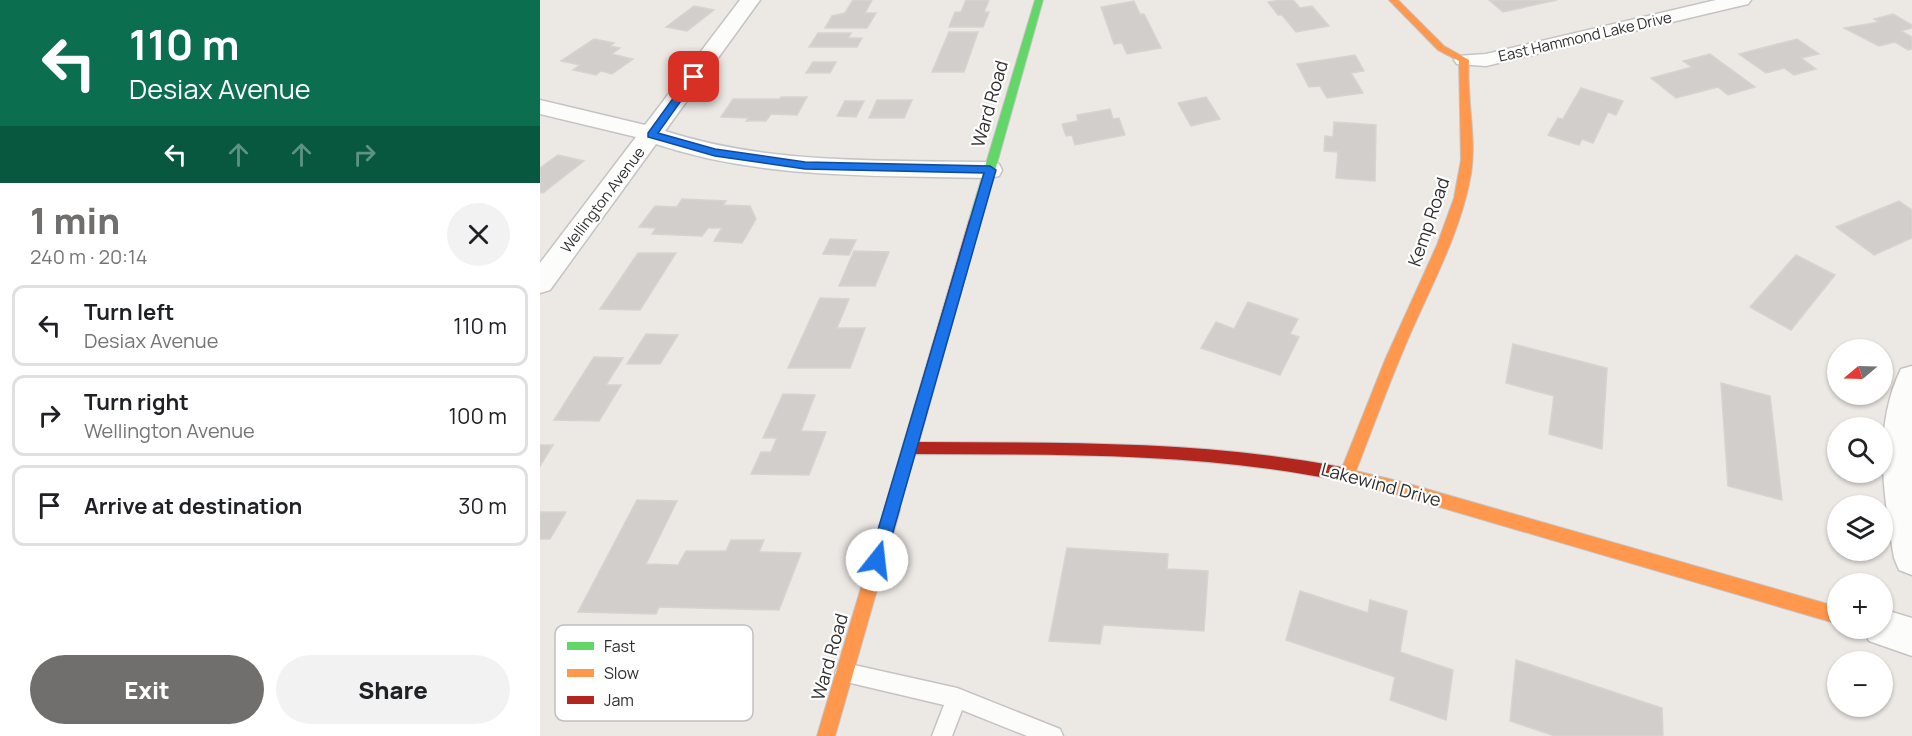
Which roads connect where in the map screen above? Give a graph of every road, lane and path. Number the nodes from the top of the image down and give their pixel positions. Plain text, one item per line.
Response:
1 (750, 0) edge
2 (1039, 0) edge
3 (1394, 0) edge
4 (1741, 0) edge
5 (1464, 60) junction
6 (540, 107) edge
7 (651, 135) junction
8 (990, 170) junction
9 (540, 284) edge
10 (1912, 378) edge
11 (910, 448) junction
12 (1347, 475) junction
13 (1912, 558) edge
14 (1827, 613) edge
15 (1893, 631) edge
16 (1912, 637) edge
17 (845, 673) junction
18 (957, 698) junction
19 (826, 736) edge
20 (942, 736) edge
21 (1053, 736) edge

1 - 7 street, Wellington Avenue
2 - 8 street, Ward Road
3 - 5 street
4 - 5 street, East Hammond Lake Drive
5 - 12 street, Kemp Road
6 - 7 street
7 - 8 street
7 - 9 street, Wellington Avenue
8 - 11 street, Ward Road
10 - 13 street
11 - 12 street, Lakewind Drive
11 - 17 street, Ward Road
12 - 14 street, Lakewind Drive
15 - 16 street
17 - 18 lane
17 - 19 street, Ward Road
18 - 20 lane
18 - 21 lane

